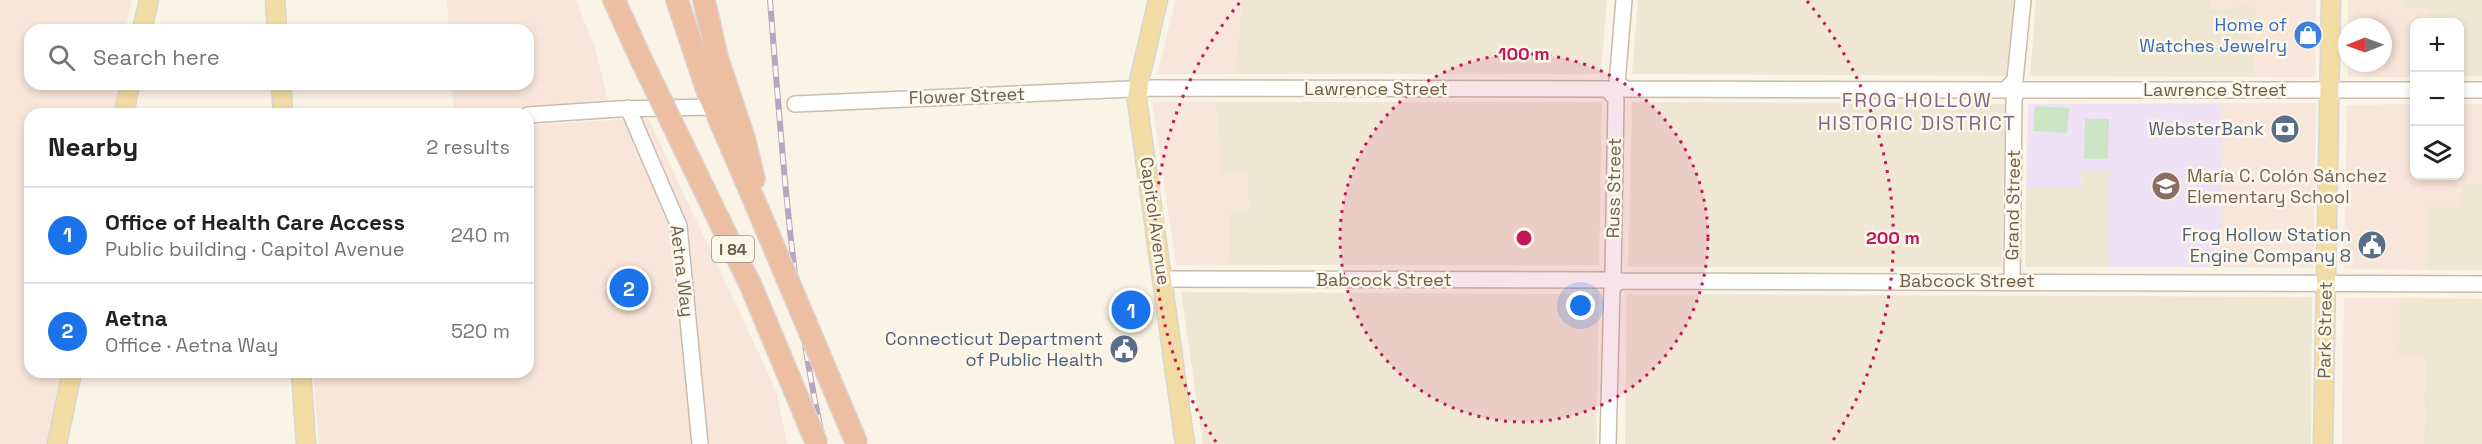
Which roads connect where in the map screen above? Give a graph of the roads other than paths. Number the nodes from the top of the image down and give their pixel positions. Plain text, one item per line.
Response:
1 (149, 0) edge
2 (275, 0) edge
3 (614, 0) edge
4 (630, 0) edge
5 (677, 0) edge
6 (704, 0) edge
7 (1158, 0) edge
8 (1624, 0) edge
9 (2023, 0) edge
10 (2331, 0) edge
11 (143, 24) edge
12 (277, 24) edge
13 (640, 57) junction
14 (1139, 89) junction
15 (2330, 89) junction
16 (129, 90) edge
17 (281, 90) edge
18 (1616, 90) junction
19 (2014, 90) junction
20 (2410, 90) edge
21 (2464, 90) edge
22 (2482, 90) edge
23 (795, 104) dead end
24 (711, 107) dead end
25 (125, 108) edge
26 (283, 108) edge
27 (628, 108) junction
28 (534, 115) edge
29 (757, 207) junction
30 (1163, 279) junction
31 (2012, 282) junction
32 (2326, 282) junction
33 (1609, 284) junction
34 (2482, 284) edge
35 (71, 378) edge
36 (301, 378) edge
37 (57, 444) edge
38 (306, 444) edge
39 (700, 444) edge
40 (818, 444) edge
41 (857, 444) edge
42 (1185, 444) edge
43 (1608, 444) edge
44 (2323, 444) edge

1 - 11 main road
2 - 12 main road
3 - 13 highway, I 84
4 - 13 highway
5 - 29 highway, I 84
6 - 29 highway
7 - 14 main road, Capitol Avenue
8 - 18 street, Russ Street
9 - 19 street, Grand Street
10 - 15 main road, Park Street
13 - 40 highway, I 84, bridge
14 - 18 street, Lawrence Street
14 - 23 street, Flower Street
14 - 30 main road, Capitol Avenue
15 - 19 street, Lawrence Street
15 - 20 street, Lawrence Street
15 - 32 main road, Park Street
16 - 25 main road
17 - 26 main road
18 - 19 street, Lawrence Street
18 - 33 street, Russ Street
19 - 31 street, Grand Street
21 - 22 street
24 - 27 street
27 - 28 street
27 - 39 street, Aetna Way
29 - 41 highway, I 84, bridge
30 - 33 street, Babcock Street
30 - 42 main road, Capitol Avenue
31 - 32 street, Babcock Street
31 - 33 street, Babcock Street
32 - 34 street, Babcock Street
32 - 44 main road, Park Street
33 - 43 street, Russ Street
35 - 37 main road
36 - 38 main road

